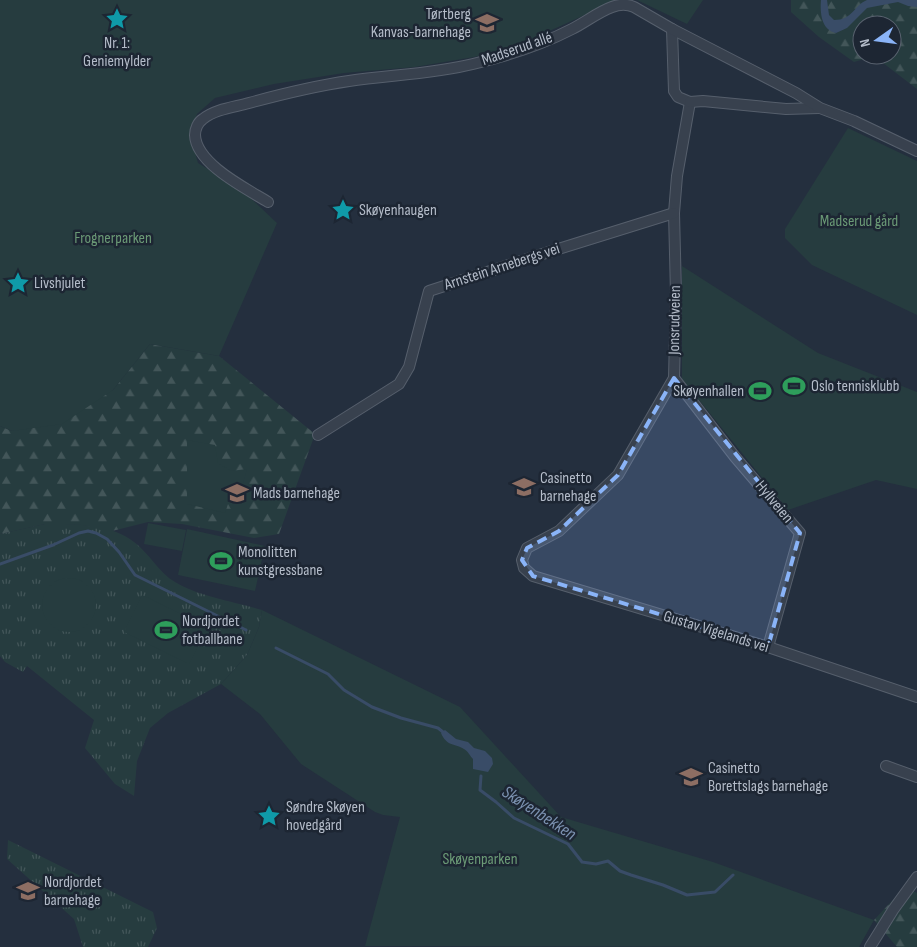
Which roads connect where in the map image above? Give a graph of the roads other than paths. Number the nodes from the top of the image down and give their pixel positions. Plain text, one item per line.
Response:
1 (672, 29) junction
2 (690, 102) junction
3 (820, 108) junction
4 (917, 151) edge
5 (268, 202) dead end
6 (674, 213) junction
7 (674, 378) junction
8 (318, 435) dead end
9 (522, 560) joint
10 (768, 647) junction
11 (917, 697) edge
12 (886, 766) dead end
13 (917, 776) edge
14 (917, 878) edge
15 (870, 947) edge

1 - 2 street
1 - 3 street, Madserud allé
1 - 5 street, Madserud allé
2 - 3 street
2 - 6 street, Jonsrudveien
3 - 4 street, Madserud allé
6 - 7 street, Jonsrudveien
6 - 8 street, Arnstein Arnebergs vei
7 - 9 street, Jonsrudveien
7 - 10 street, Hyllveien
9 - 10 street, Gustav Vigelands vei
10 - 11 street, Gustav Vigelands vei
12 - 13 street
14 - 15 street

